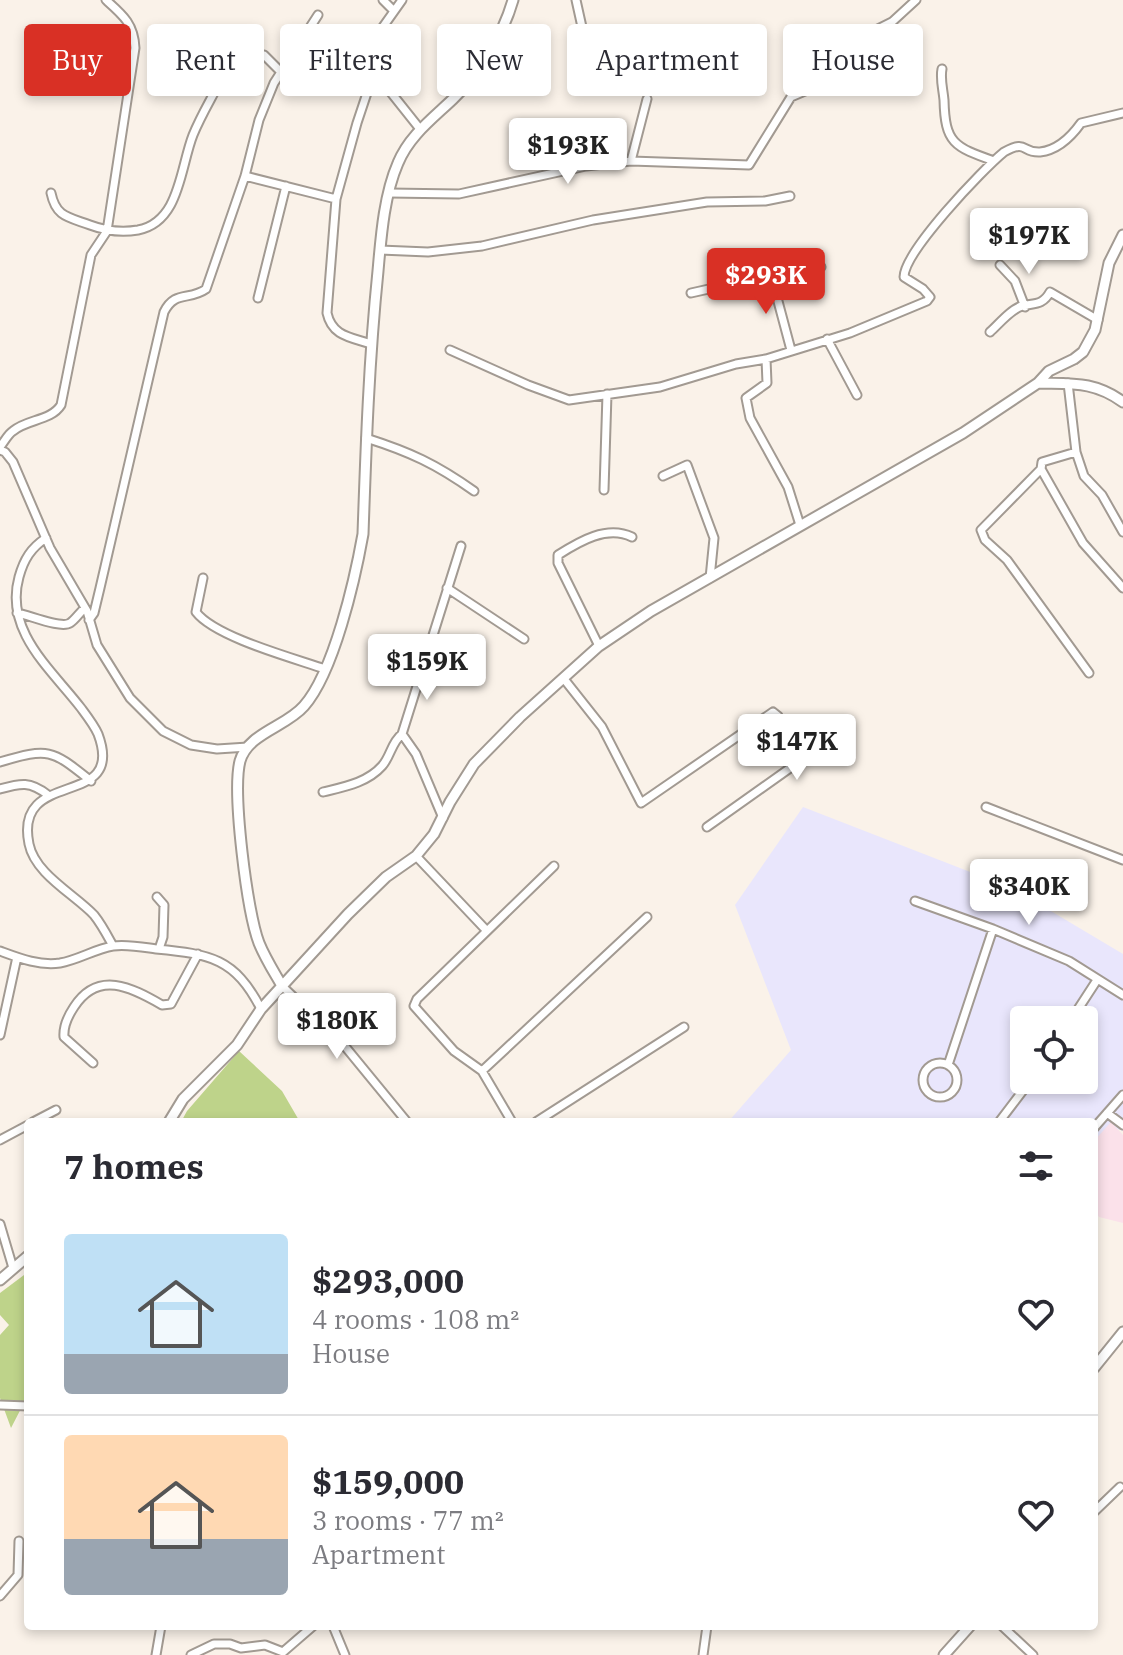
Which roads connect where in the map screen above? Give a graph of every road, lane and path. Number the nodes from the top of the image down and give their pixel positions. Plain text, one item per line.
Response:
1 (106, 0) edge
2 (383, 0) edge
3 (402, 0) edge
4 (513, 0) edge
5 (576, 0) edge
6 (916, 0) edge
7 (394, 11) junction
8 (318, 15) dead end
9 (312, 24) edge
10 (385, 24) edge
11 (581, 24) edge
12 (942, 69) dead end
13 (280, 71) edge
14 (280, 74) edge
15 (366, 96) edge
16 (394, 96) edge
17 (647, 99) dead end
18 (1123, 113) edge
19 (420, 129) junction
20 (631, 161) junction
21 (994, 161) junction
22 (245, 176) junction
23 (286, 186) junction
24 (51, 193) dead end
25 (389, 193) junction
26 (790, 196) dead end
27 (336, 199) junction
28 (107, 231) junction
29 (1123, 235) edge
30 (380, 250) junction
31 (1000, 265) dead end
32 (821, 267) dead end
33 (771, 275) junction
34 (691, 293) dead end
35 (258, 298) dead end
36 (1025, 307) junction
37 (1098, 320) junction
38 (990, 332) dead end
39 (827, 339) junction
40 (371, 344) junction
41 (450, 350) dead end
42 (791, 350) junction
43 (766, 359) junction
44 (1038, 383) junction
45 (1068, 383) junction
46 (607, 394) junction
47 (857, 395) dead end
48 (1123, 402) edge
49 (366, 438) junction
50 (0, 448) edge
51 (1076, 452) junction
52 (1041, 469) junction
53 (663, 476) dead end
54 (604, 490) dead end
55 (474, 491) dead end
56 (800, 525) junction
57 (1123, 532) edge
58 (632, 537) dead end
59 (46, 538) junction
60 (461, 546) dead end
61 (203, 578) dead end
62 (710, 578) junction
63 (447, 588) junction
64 (1123, 588) edge
65 (85, 608) junction
66 (17, 613) junction
67 (89, 620) junction
68 (524, 639) dead end
69 (599, 646) junction
70 (325, 669) junction
71 (1089, 673) dead end
72 (564, 679) junction
73 (402, 734) junction
74 (248, 747) junction
75 (0, 762) edge
76 (91, 781) junction
77 (0, 789) edge
78 (323, 792) dead end
79 (48, 795) junction
80 (986, 807) dead end
81 (443, 818) junction
82 (707, 827) dead end
83 (416, 856) junction
84 (1123, 860) edge
85 (554, 866) dead end
86 (157, 897) dead end
87 (915, 901) dead end
88 (647, 917) dead end
89 (993, 929) junction
90 (487, 931) junction
91 (113, 946) junction
92 (159, 949) junction
93 (0, 951) edge
94 (198, 954) junction
95 (17, 957) junction
96 (1097, 980) junction
97 (282, 986) junction
98 (1123, 995) edge
99 (1080, 1006) edge
100 (261, 1009) junction
101 (684, 1027) dead end
102 (0, 1035) edge
103 (93, 1063) dead end
104 (948, 1065) junction
105 (482, 1071) junction
106 (1020, 1094) edge
107 (1123, 1095) edge
108 (56, 1110) dead end
109 (1107, 1113) junction
110 (41, 1118) edge
111 (171, 1118) edge
112 (404, 1118) edge
113 (510, 1118) edge
114 (542, 1118) edge
115 (1002, 1118) edge
116 (1098, 1123) edge
117 (1123, 1125) edge
118 (24, 1127) edge
119 (0, 1140) edge
120 (0, 1224) edge
121 (2, 1235) edge
122 (24, 1259) edge
123 (13, 1268) junction
124 (0, 1280) edge
125 (1123, 1332) edge
126 (1098, 1363) edge
127 (0, 1405) edge
128 (24, 1406) edge
129 (1120, 1487) dead end
130 (1098, 1508) edge
131 (19, 1541) dead end
132 (0, 1596) edge
133 (160, 1630) edge
134 (308, 1630) edge
135 (335, 1630) edge
136 (707, 1630) edge
137 (966, 1630) edge
138 (1006, 1630) edge
139 (705, 1654) edge
140 (156, 1655) edge
141 (191, 1655) edge
142 (345, 1655) edge
143 (944, 1655) edge
144 (1033, 1655) edge

1 - 28 street
2 - 7 street
3 - 7 street
4 - 19 street
5 - 11 street
6 - 20 street
7 - 10 street
8 - 9 street
12 - 21 street
13 - 28 street
14 - 22 street
15 - 27 street
16 - 19 street
17 - 20 street
18 - 21 street
19 - 25 street
20 - 25 street
21 - 39 street
22 - 23 street
22 - 67 street
23 - 27 street
23 - 35 street
24 - 28 street
25 - 30 street
26 - 30 street
27 - 40 street
28 - 50 street
29 - 37 street
30 - 40 street
31 - 36 street
32 - 33 street
33 - 34 street
33 - 42 street
36 - 37 street
36 - 38 street
37 - 44 street
39 - 42 street
39 - 47 street
40 - 49 street
41 - 46 street
42 - 43 street
43 - 46 street
43 - 56 street
44 - 45 street
44 - 56 street
45 - 48 street
45 - 51 street
46 - 54 street
49 - 55 street
49 - 70 street
50 - 59 street
51 - 52 street
51 - 57 street
52 - 64 street
52 - 71 street
53 - 62 street
56 - 62 street
58 - 69 street
59 - 65 street
59 - 66 street
60 - 63 street
61 - 70 street
62 - 69 street
63 - 68 street
63 - 73 street
65 - 66 street
65 - 67 street
66 - 76 street
67 - 74 street
69 - 72 street
70 - 74 street
72 - 81 street
72 - 82 street
73 - 78 street
73 - 81 street
74 - 97 street
75 - 76 street
76 - 79 street
77 - 79 street
79 - 91 street
80 - 84 street
81 - 83 street
83 - 90 street
83 - 97 street
85 - 90 street
86 - 92 street
87 - 89 street
88 - 105 street
89 - 96 street
89 - 104 street
90 - 105 street
91 - 92 street
91 - 95 street
92 - 94 street
93 - 95 street
94 - 100 street
94 - 103 street
95 - 102 street
96 - 98 street
96 - 99 street
97 - 100 street
97 - 112 street
100 - 111 street
101 - 114 street
104 - 104 street
105 - 113 street
106 - 115 street
107 - 109 street
108 - 110 street
109 - 116 street
109 - 117 street
118 - 119 street
120 - 121 street
121 - 123 street
122 - 123 street
123 - 124 street
125 - 126 street
127 - 128 street
129 - 130 street
131 - 132 street
133 - 140 street
134 - 141 street
135 - 142 street
136 - 139 street
137 - 143 street
138 - 144 street

